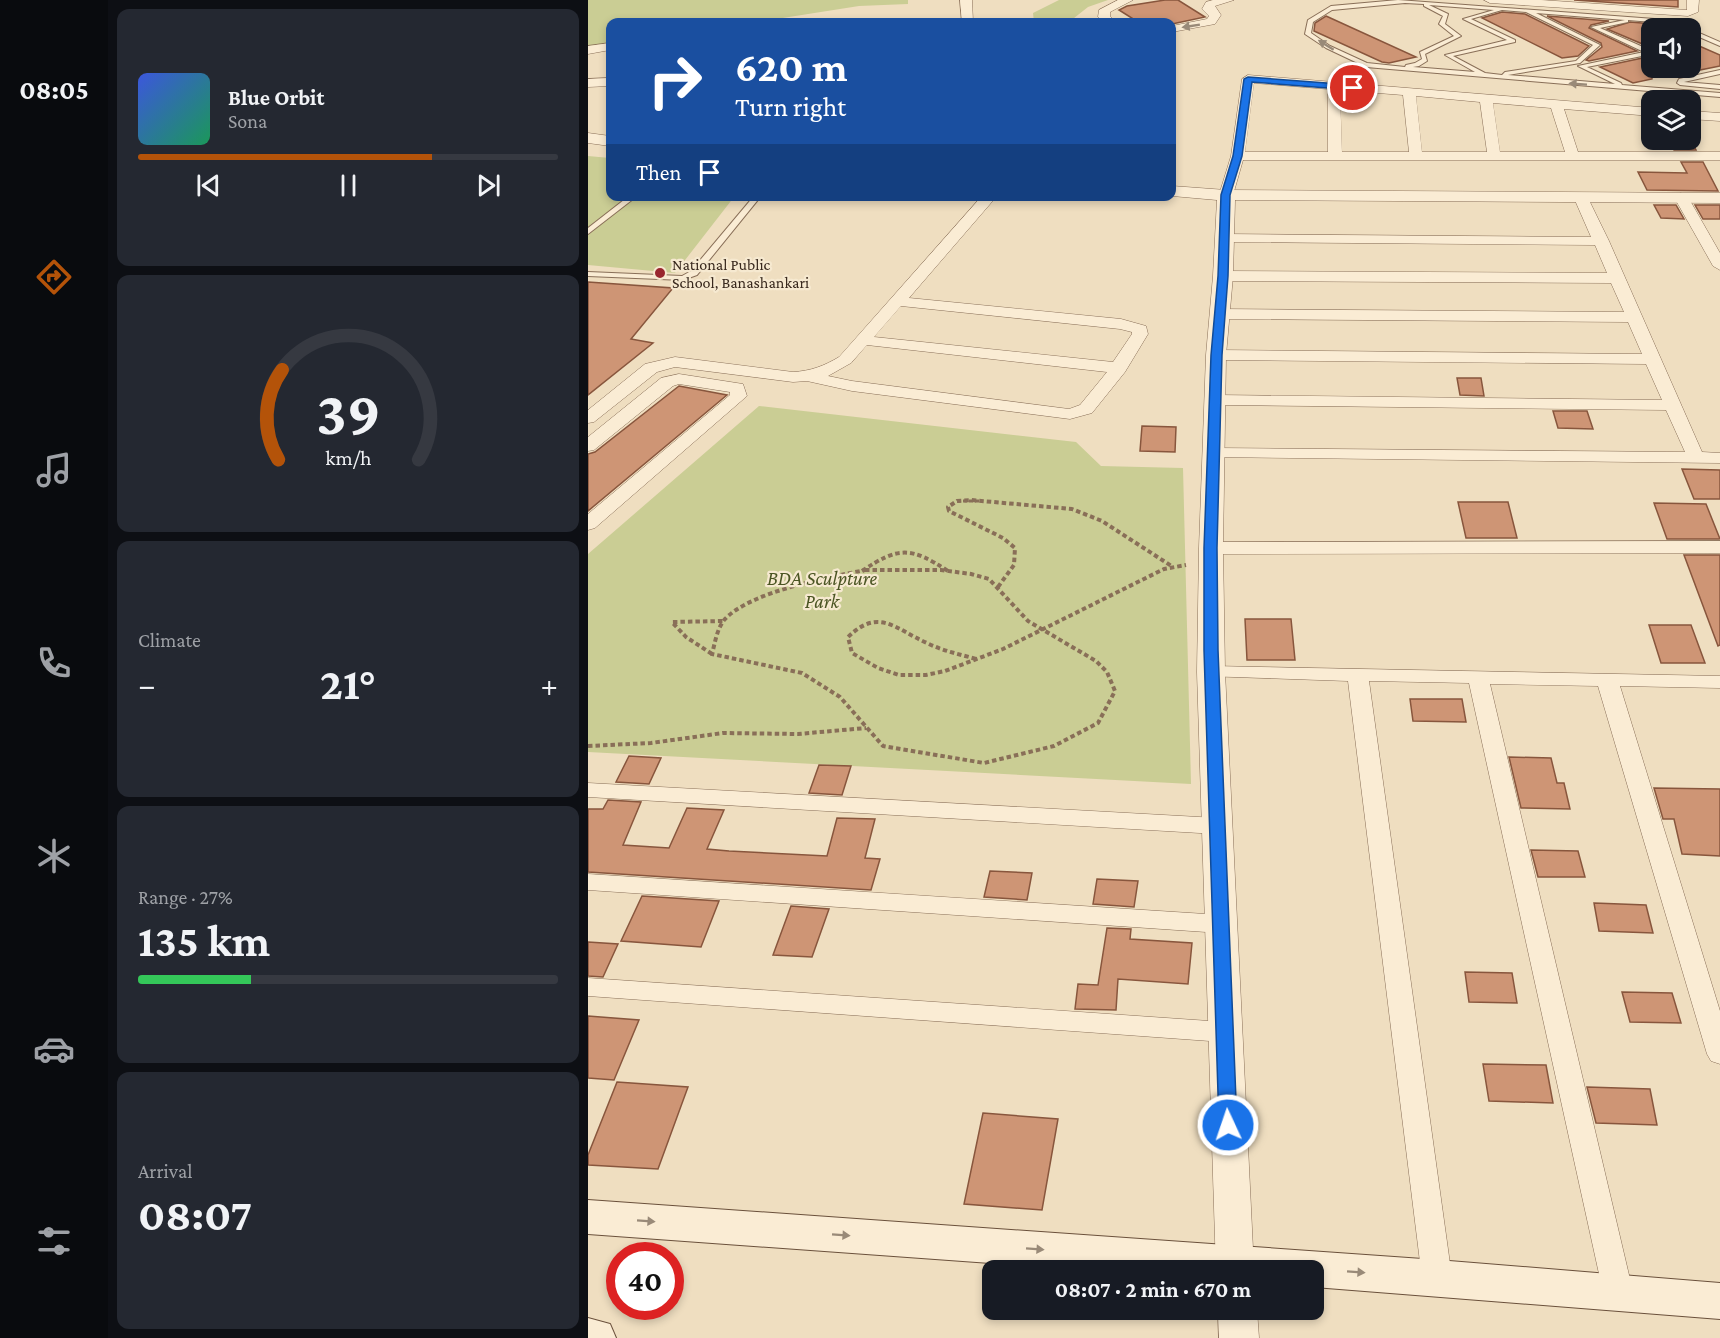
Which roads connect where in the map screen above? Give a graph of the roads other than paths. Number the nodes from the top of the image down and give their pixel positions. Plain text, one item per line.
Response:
1 (966, 0) edge
2 (1127, 0) edge
3 (1228, 0) edge
4 (1490, 0) edge
5 (1692, 0) edge
6 (1421, 2) junction
7 (1510, 8) junction
8 (1522, 8) junction
9 (968, 18) edge
10 (1105, 18) edge
11 (1641, 18) joint
12 (1176, 28) edge
13 (1701, 36) edge
14 (1720, 44) edge
15 (606, 48) edge
16 (1641, 49) edge
17 (588, 50) edge
18 (1641, 55) edge
19 (1390, 68) junction
20 (1720, 72) edge
21 (1488, 77) junction
22 (606, 82) edge
23 (588, 83) edge
24 (1334, 86) junction
25 (1720, 87) edge
26 (1626, 88) junction
27 (1409, 92) junction
28 (1720, 95) edge
29 (1486, 98) junction
30 (1556, 104) junction
31 (1641, 111) edge
32 (1701, 116) edge
33 (1720, 117) edge
34 (588, 138) edge
35 (606, 140) edge
36 (1676, 150) edge
37 (1238, 156) junction
38 (1335, 156) junction
39 (1416, 156) junction
40 (1494, 156) junction
41 (1573, 156) junction
42 (1679, 156) junction
43 (1720, 156) edge
44 (1176, 191) edge
45 (1226, 195) junction
46 (1681, 197) junction
47 (1581, 198) junction
48 (1720, 198) edge
49 (628, 201) edge
50 (754, 201) edge
51 (986, 201) edge
52 (588, 232) edge
53 (1224, 238) junction
54 (1602, 241) junction
55 (1720, 266) edge
56 (588, 274) edge
57 (1223, 276) junction
58 (1617, 278) junction
59 (897, 300) junction
60 (1219, 314) junction
61 (1634, 317) junction
62 (862, 340) junction
63 (1216, 355) junction
64 (1653, 359) junction
65 (1119, 368) junction
66 (810, 377) junction
67 (1216, 400) junction
68 (1673, 405) junction
69 (588, 418) edge
70 (588, 446) edge
71 (1215, 453) junction
72 (1696, 458) junction
73 (1720, 458) edge
74 (588, 524) edge
75 (1720, 547) edge
76 (1211, 555) junction
77 (1211, 672) junction
78 (1358, 676) junction
79 (1479, 678) junction
80 (1607, 680) junction
81 (1720, 682) edge
82 (588, 790) edge
83 (1217, 826) junction
84 (588, 882) edge
85 (1221, 924) junction
86 (588, 987) edge
87 (1224, 1032) junction
88 (1720, 1054) edge
89 (588, 1217) edge
90 (1144, 1260) edge
91 (1235, 1260) edge
92 (1324, 1272) edge
93 (1437, 1278) junction
94 (1618, 1292) junction
95 (1720, 1301) edge
96 (1238, 1320) edge
97 (588, 1337) edge
98 (594, 1338) edge
99 (1239, 1338) edge

1 - 9 street
2 - 10 street
3 -> 12 street
4 - 5 street
6 - 7 lane
6 - 19 lane
19 -> 6 lane
7 - 8 lane
7 - 21 lane
8 - 11 lane
8 - 21 lane
11 - 16 lane
13 - 14 lane
15 - 17 street
18 - 26 lane
19 - 21 lane
20 - 25 lane
26 -> 21 lane
22 - 23 street
24 - 27 street
24 - 37 street
24 - 38 street
26 - 28 lane
27 - 29 street
27 - 39 street
29 - 30 street
29 - 40 street
30 - 31 street
30 - 41 street
32 - 33 street
34 - 35 street
36 - 42 street
37 - 38 street
37 - 45 street
38 - 39 street
39 - 40 street
40 - 41 street
41 - 42 street
42 - 43 street
44 - 45 street
45 - 47 street
45 - 53 street
46 - 47 street
46 - 48 street
46 - 55 street
47 - 54 street
49 - 52 lane
50 - 56 lane
51 - 59 street
53 - 54 street
53 - 57 street
54 - 58 street
57 - 58 street
57 - 60 street
58 - 61 street
59 - 62 street
59 - 65 street
60 - 61 street
60 - 63 street
61 - 64 street
62 - 65 street
62 - 66 street
63 - 64 street
63 - 67 street
64 - 68 street
65 - 66 street
66 - 69 street
67 - 68 street
67 - 71 street
68 - 72 street
70 - 74 street
71 - 72 street
71 - 76 street
72 - 73 street
75 - 76 street
76 - 77 street
77 - 78 street
77 - 83 street
78 - 79 street
78 - 93 street
79 - 80 street
79 - 94 street
80 - 81 street
80 - 88 street
82 - 83 street
83 - 85 street
84 - 85 street
85 - 87 street
86 - 87 street
87 - 91 street
89 -> 90 main road
92 -> 93 main road
93 - 94 main road
94 - 95 main road
96 - 99 street
97 - 98 main road

